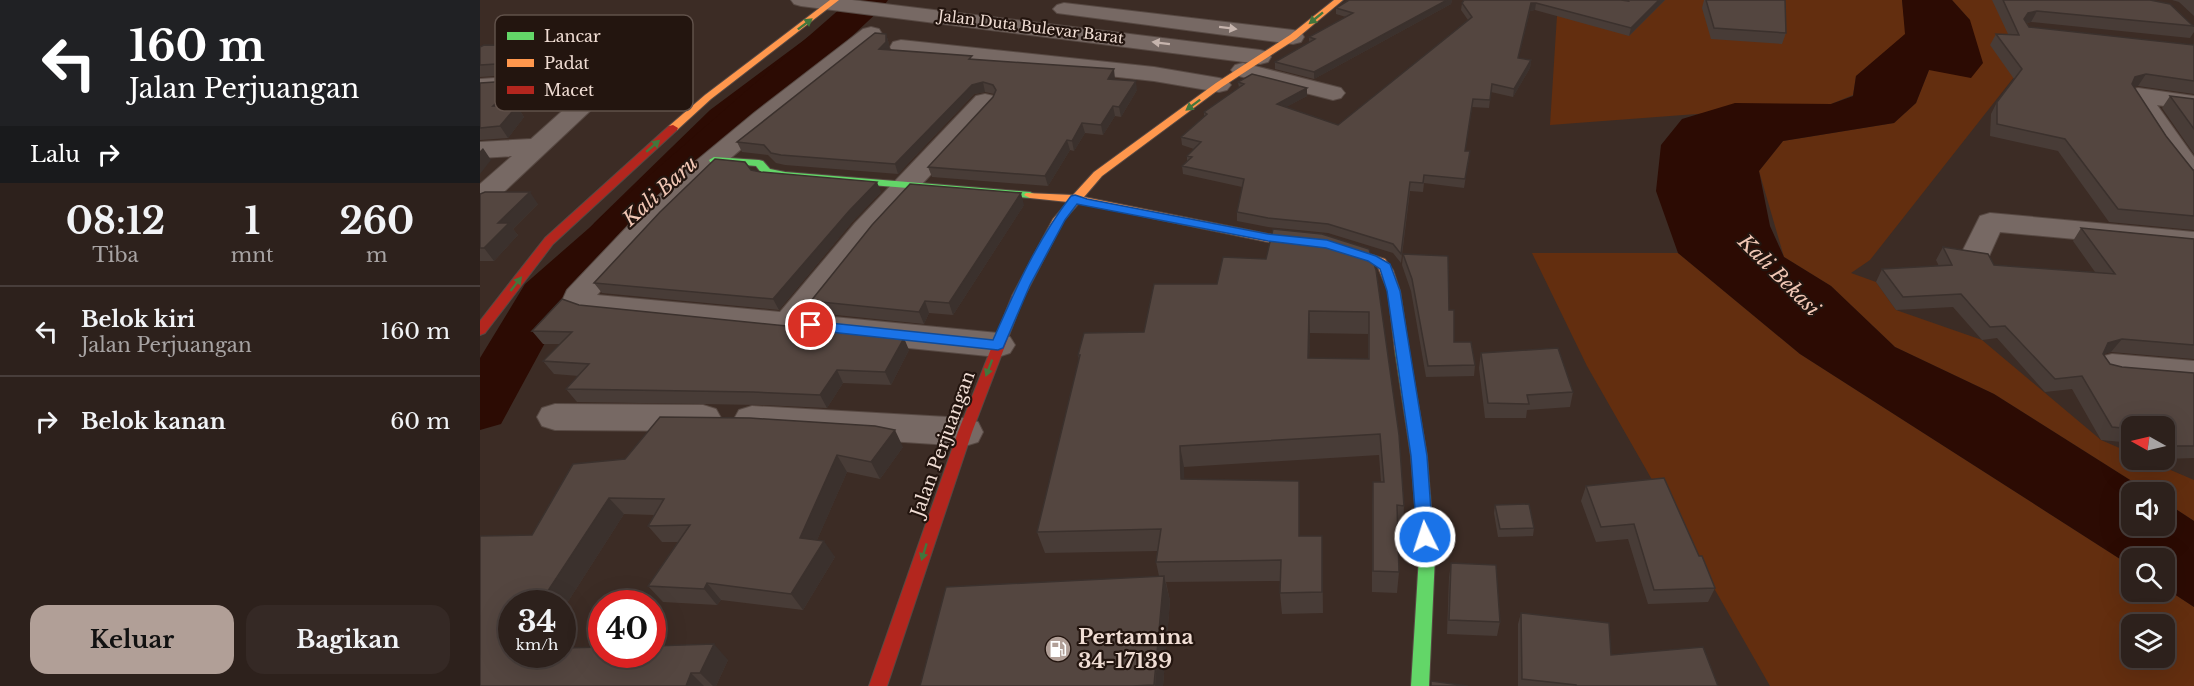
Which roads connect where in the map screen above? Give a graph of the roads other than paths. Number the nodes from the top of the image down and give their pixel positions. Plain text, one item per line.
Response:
1 (801, 0) edge
2 (1339, 0) edge
3 (838, 2) edge
4 (1048, 7) dead end
5 (871, 34) edge
6 (1293, 37) junction
7 (901, 47) dead end
8 (1252, 63) junction
9 (495, 85) edge
10 (1219, 85) junction
11 (480, 86) edge
12 (1333, 93) dead end
13 (985, 101) dead end
14 (2194, 103) edge
15 (693, 110) edge
16 (580, 111) edge
17 (692, 111) edge
18 (2181, 142) edge
19 (539, 146) junction
20 (480, 150) edge
21 (714, 160) junction
22 (2194, 174) edge
23 (906, 184) junction
24 (480, 199) edge
25 (1075, 199) junction
26 (2194, 241) edge
27 (1975, 256) edge
28 (789, 323) junction
29 (480, 330) edge
30 (998, 345) junction
31 (2112, 366) edge
32 (2194, 373) edge
33 (555, 417) dead end
34 (965, 432) junction
35 (878, 686) edge
36 (1420, 686) edge

1 - 3 street, Jalan Duta Bulevar Barat
2 -> 6 main road, Jalan Perjuangan
8 -> 3 street, Jalan Duta Bulevar Barat
15 -> 3 main road
4 -> 6 street, Jalan Duta Bulevar Barat
5 - 21 street
6 - 8 main road, Jalan Perjuangan
7 - 10 street
8 - 10 main road, Jalan Perjuangan
8 - 12 street, Jalan Duta Bulevar Barat
9 - 11 street
10 -> 25 main road, Jalan Perjuangan
13 - 23 street
14 - 18 street
16 - 19 street
29 -> 17 main road
18 - 22 street
19 - 20 street
19 - 24 street
21 - 23 main road
21 - 28 street
23 - 25 main road
23 - 28 street
25 - 30 main road, Jalan Perjuangan
25 - 36 main road
26 - 27 street
28 - 30 street
30 -> 34 main road, Jalan Perjuangan
31 - 32 street
33 - 34 street
34 -> 35 main road, Jalan Perjuangan

